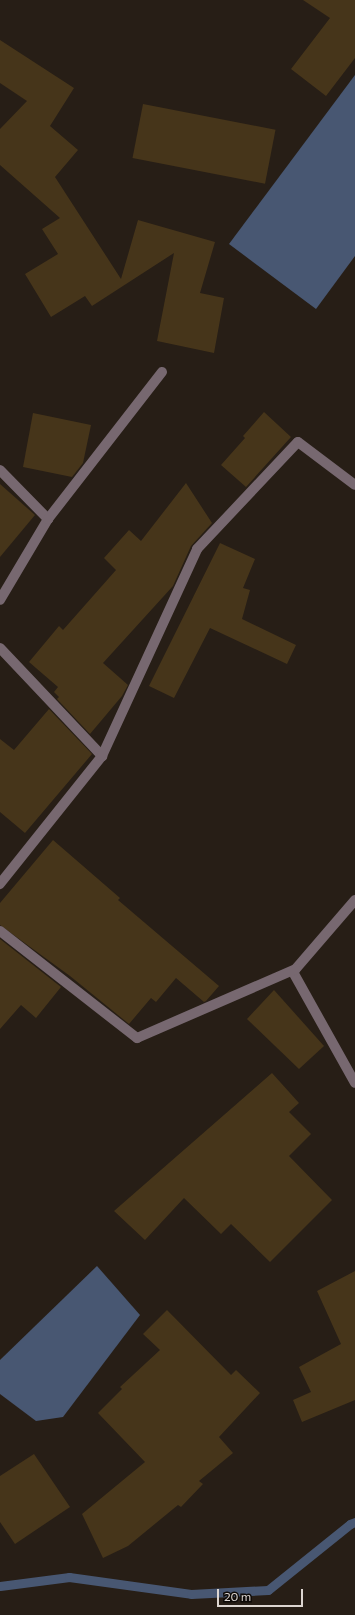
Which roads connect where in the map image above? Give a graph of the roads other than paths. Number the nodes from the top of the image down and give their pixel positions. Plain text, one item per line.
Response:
1 (162, 372) dead end
2 (0, 470) edge
3 (355, 485) edge
4 (48, 519) junction
5 (0, 600) edge
6 (0, 648) edge
7 (102, 756) junction
8 (0, 884) edge
9 (355, 900) edge
10 (0, 931) edge
11 (296, 969) junction
12 (355, 1083) edge

1 - 4 street
2 - 4 street
3 - 7 street
4 - 5 street
6 - 7 street
7 - 8 street
9 - 11 street
10 - 11 street
11 - 12 street

